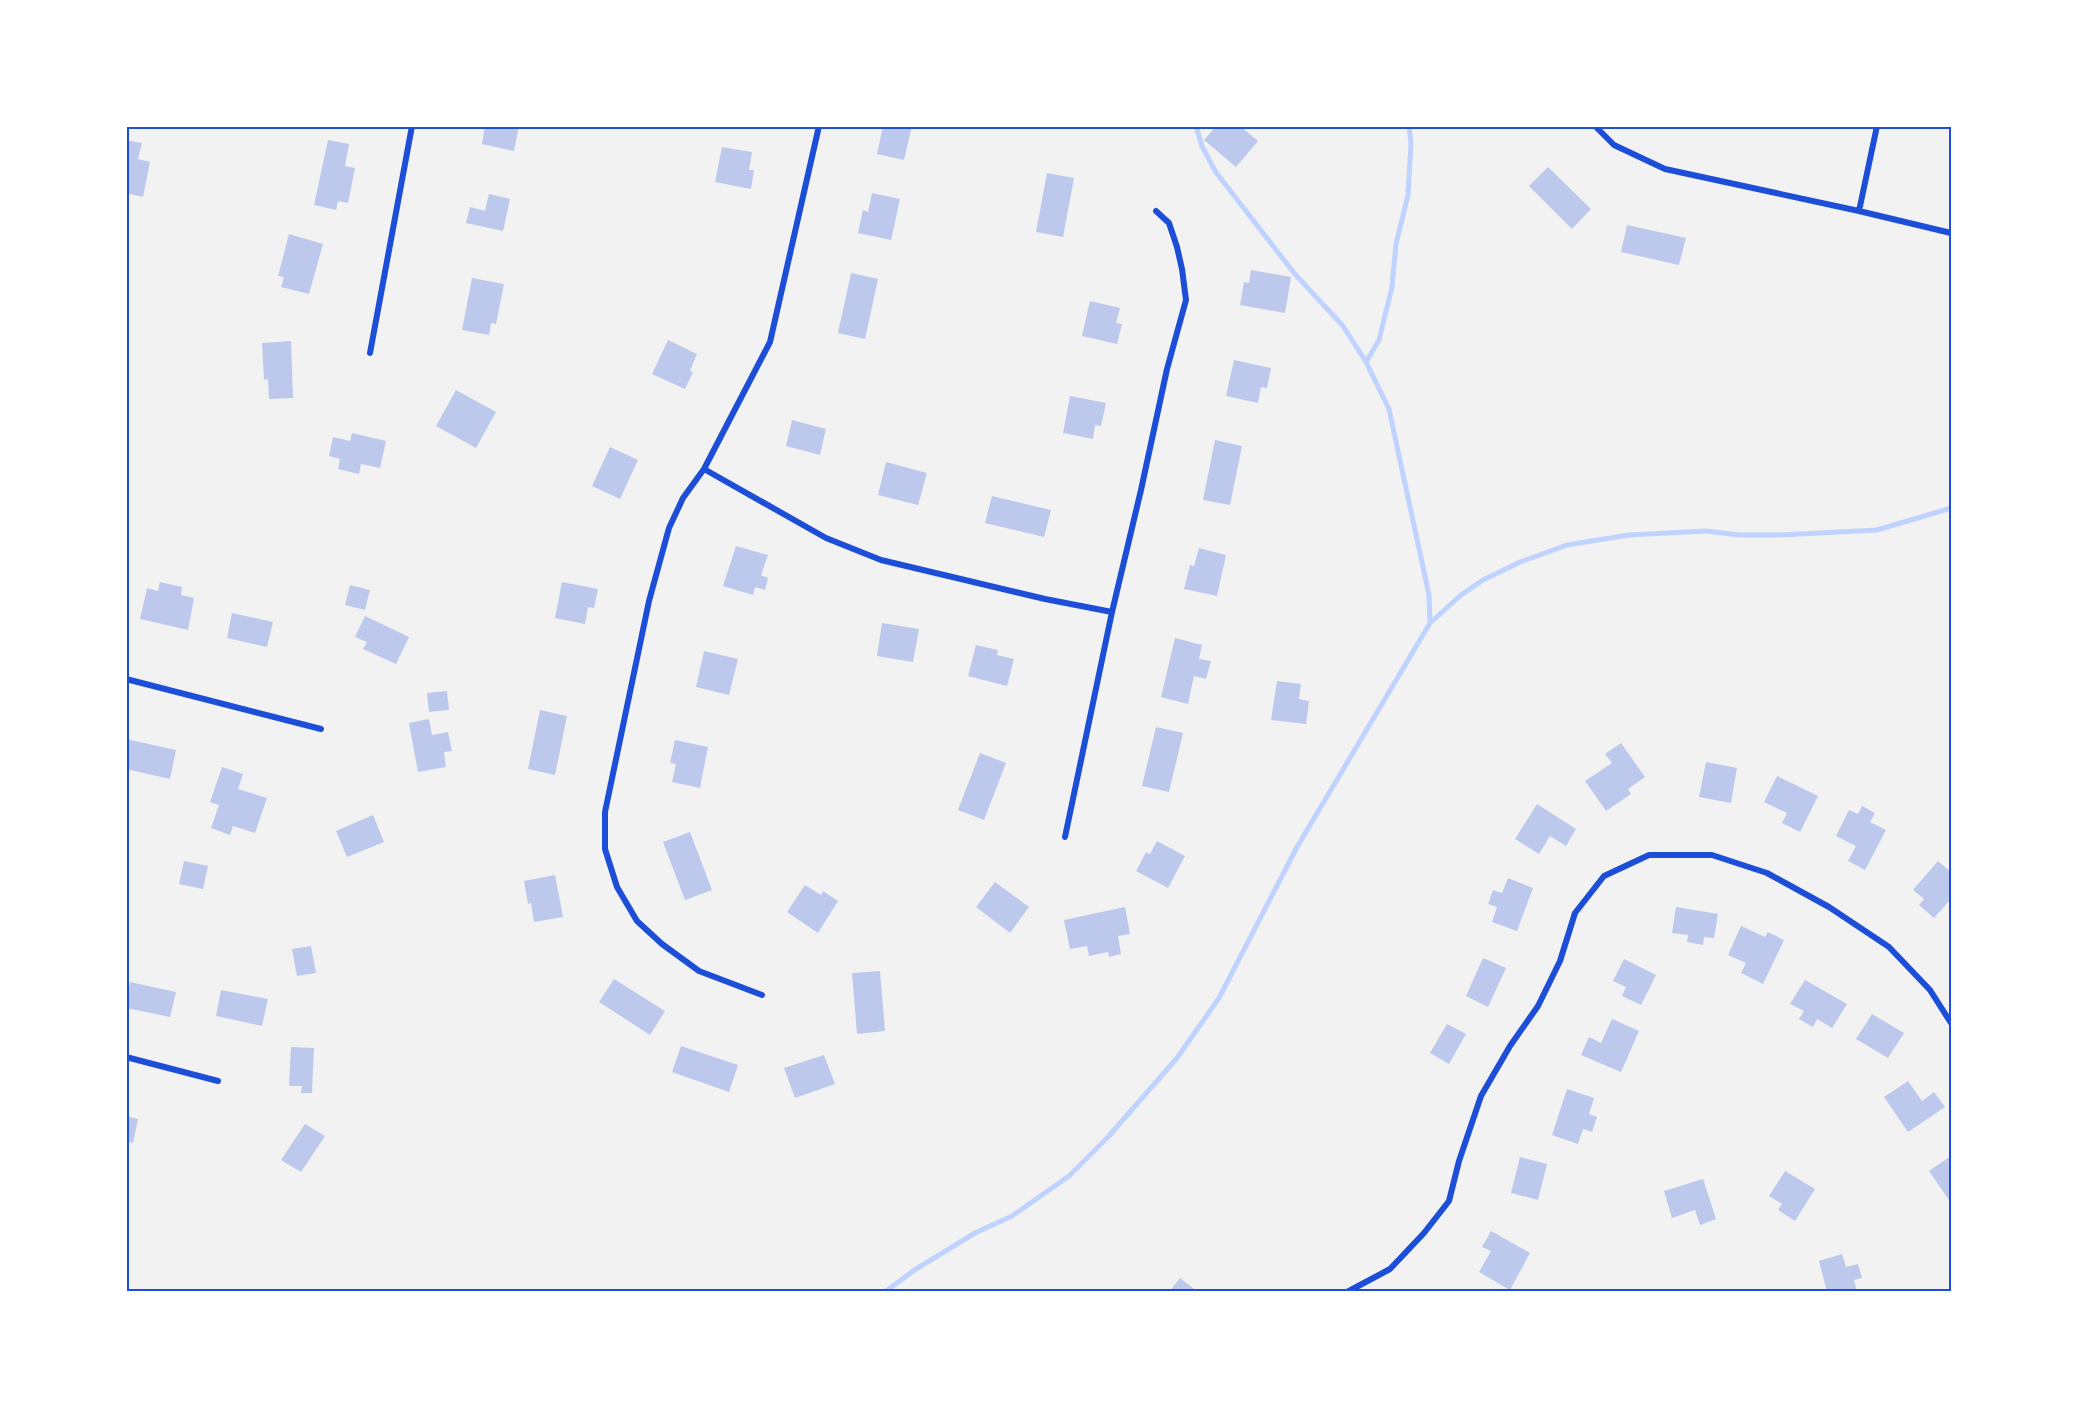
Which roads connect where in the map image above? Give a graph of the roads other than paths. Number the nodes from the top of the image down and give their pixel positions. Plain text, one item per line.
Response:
1 (412, 126) edge
2 (819, 126) edge
3 (1595, 126) edge
4 (1877, 126) edge
5 (1156, 211) dead end
6 (1859, 212) junction
7 (1951, 233) edge
8 (370, 353) dead end
9 (704, 469) junction
10 (1112, 612) junction
11 (126, 679) edge
12 (321, 729) dead end
13 (1065, 837) dead end
14 (762, 994) dead end
15 (1951, 1023) edge
16 (126, 1057) edge
17 (218, 1081) dead end
18 (1347, 1292) edge

1 - 8 street
2 - 9 street
3 - 6 street
4 - 6 street
5 - 10 street
6 - 7 street
9 - 10 street
9 - 14 street
10 - 13 street
11 - 12 street
15 - 18 street
16 - 17 street

